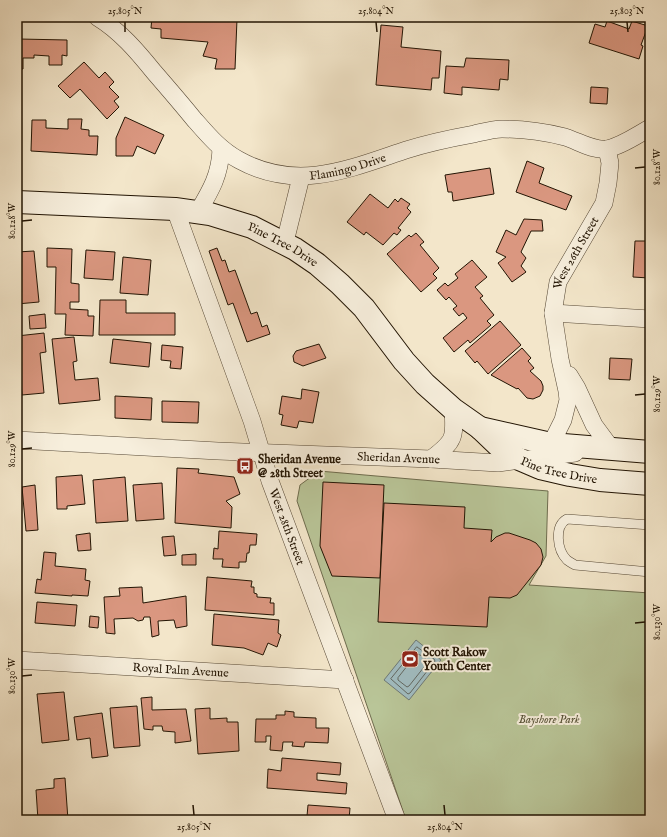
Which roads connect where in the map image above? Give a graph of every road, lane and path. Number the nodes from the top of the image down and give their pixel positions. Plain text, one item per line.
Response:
1 (97, 17) edge
2 (650, 128) edge
3 (221, 149) junction
4 (607, 149) junction
5 (301, 177) junction
6 (17, 202) edge
7 (175, 209) junction
8 (198, 212) junction
9 (285, 242) junction
10 (553, 313) junction
11 (650, 319) edge
12 (560, 359) junction
13 (453, 409) junction
14 (480, 428) junction
15 (17, 440) edge
16 (551, 444) junction
17 (611, 448) junction
18 (650, 452) edge
19 (262, 453) junction
20 (431, 459) junction
21 (519, 459) junction
22 (650, 484) edge
23 (650, 525) edge
24 (650, 572) edge
25 (17, 660) edge
26 (345, 680) junction
27 (397, 820) edge

1 - 3 street, Flamingo Drive
2 - 4 street
3 - 5 street, Flamingo Drive
3 - 8 street
4 - 5 street, Flamingo Drive
4 - 10 street, West 26th Street
5 - 9 street
6 - 7 main road, Pine Tree Drive
7 - 8 main road, Pine Tree Drive
7 - 19 street, West 28th Street
8 - 9 main road, Pine Tree Drive
9 - 13 main road, Pine Tree Drive
10 - 11 street
10 - 12 street, West 26th Street
12 - 16 street, West 26th Street
12 - 17 street, West 26th Street
13 - 14 main road, Pine Tree Drive
13 - 20 street
14 - 16 main road, Pine Tree Drive
14 - 21 main road, Pine Tree Drive
15 - 19 street, Sheridan Avenue
16 - 17 main road, Pine Tree Drive
17 - 18 main road, Pine Tree Drive
17 - 21 street, Sheridan Avenue
19 - 20 street, Sheridan Avenue
19 - 26 street, West 28th Street
20 - 21 street, Sheridan Avenue
21 - 22 main road, Pine Tree Drive
23 - 24 lane
25 - 26 street, Royal Palm Avenue
26 - 27 street, West 28th Street

